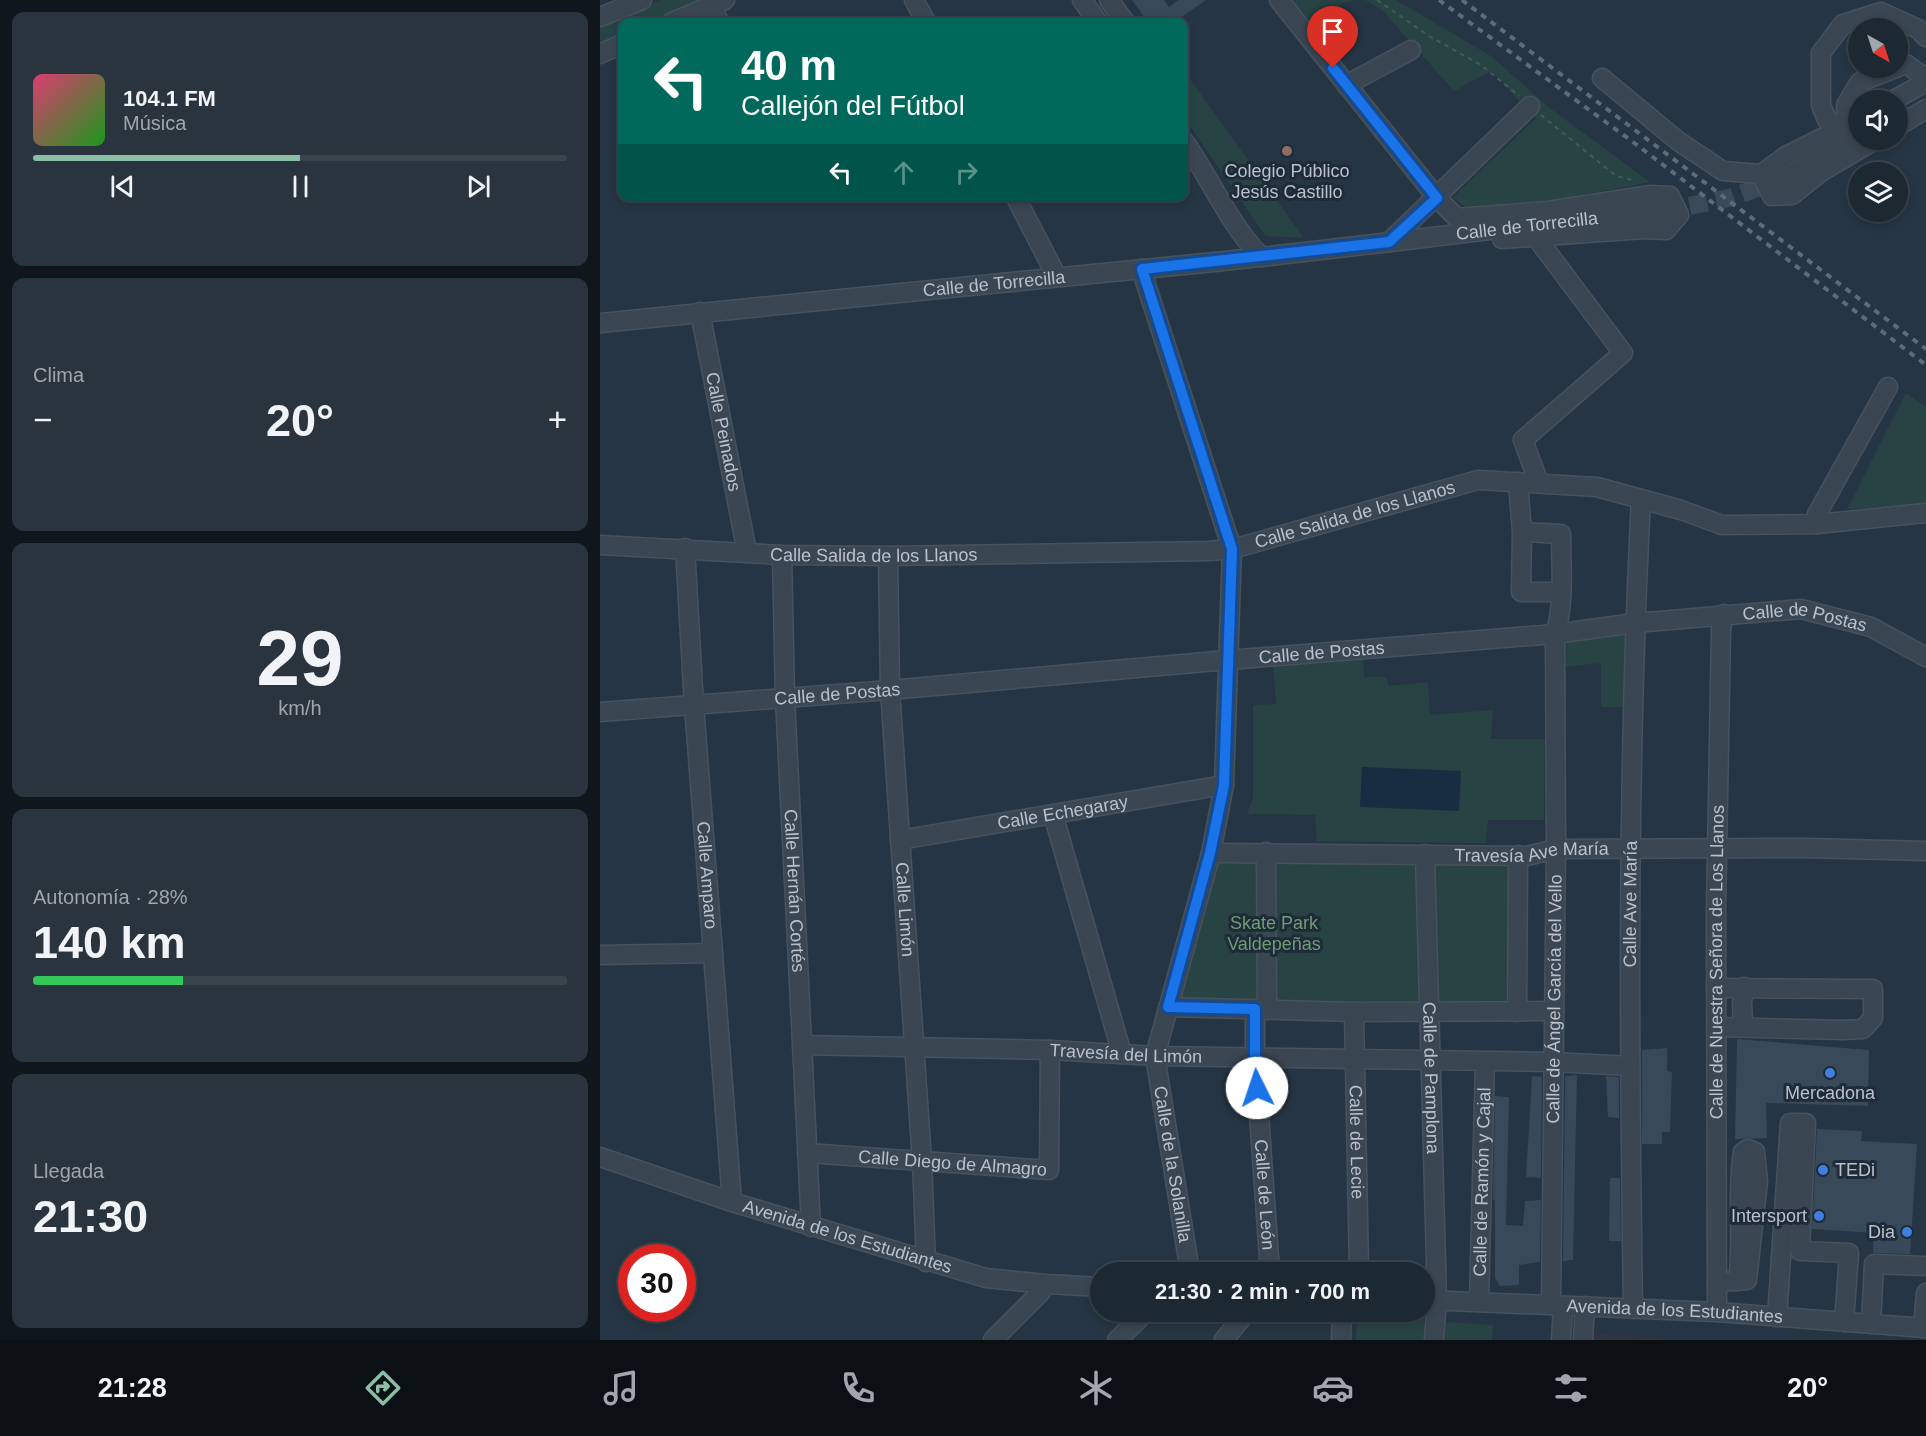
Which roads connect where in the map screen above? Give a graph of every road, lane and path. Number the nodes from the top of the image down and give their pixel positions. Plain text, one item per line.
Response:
1 (641, 0) edge
2 (914, 0) edge
3 (1082, 0) edge
4 (1109, 0) edge
5 (1279, 0) edge
6 (718, 3) edge
7 (600, 17) edge
8 (682, 18) edge
9 (719, 18) edge
10 (924, 18) edge
11 (1095, 18) edge
12 (1122, 18) edge
13 (1926, 37) edge
14 (618, 46) edge
15 (1411, 50) dead end
16 (600, 54) edge
17 (1908, 66) edge
18 (1602, 78) dead end
19 (1868, 78) edge
20 (1926, 80) edge
21 (1346, 85) junction
22 (1855, 90) edge
23 (1908, 91) edge
24 (1926, 96) edge
25 (1530, 106) dead end
26 (1908, 106) edge
27 (1926, 109) edge
28 (1908, 120) edge
29 (1848, 126) edge
30 (1848, 129) edge
31 (1848, 130) edge
32 (1188, 147) edge
33 (1858, 150) edge
34 (1761, 174) junction
35 (1782, 180) tunnel mouth
36 (1437, 198) junction
37 (1019, 201) edge
38 (1663, 211) tunnel mouth
39 (1536, 237) junction
40 (1389, 242) junction
41 (1359, 246) junction
42 (1262, 257) junction
43 (1142, 269) junction
44 (1057, 277) junction
45 (700, 312) junction
46 (600, 323) edge
47 (1888, 387) dead end
48 (1518, 482) junction
49 (1539, 483) junction
50 (1641, 499) junction
51 (1926, 513) edge
52 (1817, 524) junction
53 (1522, 532) junction
54 (600, 545) edge
55 (685, 548) junction
56 (1232, 549) junction
57 (747, 552) junction
58 (782, 555) junction
59 (888, 556) junction
60 (1561, 592) junction
61 (1724, 614) junction
62 (1635, 623) junction
63 (1557, 628) junction
64 (1926, 657) edge
65 (1228, 660) junction
66 (890, 690) junction
67 (785, 698) junction
68 (694, 705) junction
69 (600, 712) edge
70 (1224, 785) junction
71 (1053, 814) junction
72 (900, 840) junction
73 (1717, 848) junction
74 (1556, 849) junction
75 (1631, 849) junction
76 (1926, 851) edge
77 (1266, 852) junction
78 (1210, 853) junction
79 (1425, 854) junction
80 (1523, 855) junction
81 (713, 953) junction
82 (600, 955) edge
83 (1744, 987) junction
84 (1716, 988) junction
85 (1168, 1007) junction
86 (1261, 1010) junction
87 (1554, 1011) junction
88 (1354, 1012) junction
89 (1428, 1012) junction
90 (1522, 1012) junction
91 (1716, 1027) junction
92 (1743, 1027) junction
93 (802, 1045) junction
94 (915, 1047) junction
95 (1050, 1050) junction
96 (1122, 1054) junction
97 (1155, 1056) junction
98 (1255, 1057) junction
99 (1354, 1059) junction
100 (1430, 1061) junction
101 (1485, 1061) junction
102 (1553, 1062) junction
103 (1630, 1066) junction
104 (807, 1153) junction
105 (600, 1157) edge
106 (922, 1161) junction
107 (732, 1202) junction
108 (812, 1227) junction
109 (926, 1262) junction
110 (1188, 1262) edge
111 (1269, 1262) edge
112 (1359, 1262) edge
113 (1431, 1262) edge
114 (1926, 1266) edge
115 (1738, 1281) junction
116 (1717, 1282) junction
117 (1046, 1284) junction
118 (1090, 1286) edge
119 (1926, 1293) edge
120 (1435, 1300) edge
121 (1479, 1302) junction
122 (1557, 1305) junction
123 (1585, 1306) junction
124 (1633, 1309) junction
125 (1717, 1312) junction
126 (1777, 1317) junction
127 (1136, 1322) edge
128 (1238, 1322) edge
129 (1342, 1322) edge
130 (1433, 1322) edge
131 (1844, 1322) junction
132 (1925, 1328) edge
133 (1880, 1330) edge
134 (993, 1340) edge
135 (1117, 1340) edge
136 (1224, 1340) edge
137 (1341, 1340) edge
138 (1434, 1340) edge
139 (1561, 1340) edge
140 (1583, 1340) edge

1 - 7 street
2 - 10 street
3 - 11 street
4 - 12 street
5 - 21 street
6 - 8 street
6 - 9 street
13 - 29 street
14 - 16 street
15 - 21 street
17 - 20 street
18 - 34 street
19 - 22 street
20 - 23 street
21 - 36 street
24 - 26 street
25 - 36 street
27 - 28 street
30 - 34 street
31 - 35 street
32 - 42 street
33 - 34 street
36 - 39 street
36 - 40 street
37 - 44 street
38 - 40 street, Calle de Torrecilla
39 - 41 street
39 - 49 street
40 - 41 street, Calle de Torrecilla
41 - 42 street, Calle de Torrecilla
42 - 43 street, Calle de Torrecilla
43 - 44 street, Calle de Torrecilla
43 - 56 street
44 - 45 street, Calle de Torrecilla
45 - 46 street, Calle de Torrecilla
45 - 57 street, Calle Peinados
47 - 52 street
48 - 49 street, Calle Salida de los Llanos
48 - 53 street
48 - 56 street, Calle Salida de los Llanos
49 - 50 street, Calle Salida de los Llanos
50 - 52 street, Calle Salida de los Llanos
50 - 62 street, Calle Ave María
51 - 52 street, Calle Salida de los Llanos
53 - 60 street, Calle de Ángel García del Vello
53 - 60 street
54 - 55 street, Calle Salida de los Llanos
55 - 57 street, Calle Salida de los Llanos
55 - 68 street, Calle Amparo
56 - 59 street, Calle Salida de los Llanos
56 - 65 street
57 - 58 street, Calle Salida de los Llanos
58 - 59 street, Calle Salida de los Llanos
58 - 67 street, Calle Hernán Cortés
59 - 66 street, Calle Limón
60 - 63 street, Calle de Ángel García del Vello
61 - 62 street, Calle de Postas
61 - 64 street, Calle de Postas
61 - 73 street, Calle de Nuestra Señora de Los Llanos
62 - 63 street, Calle de Postas
62 - 75 street, Calle Ave María
63 - 65 street, Calle de Postas
63 - 74 street, Calle de Ángel García del Vello
65 - 66 street, Calle de Postas
65 - 70 street
66 - 67 street, Calle de Postas
66 - 72 street, Calle Limón
67 - 68 street, Calle de Postas
67 - 93 street, Calle Hernán Cortés
68 - 69 street, Calle de Postas
68 - 81 street, Calle Amparo
70 - 71 street, Calle Echegaray
70 - 78 street
71 - 72 street, Calle Echegaray
71 - 96 street
72 - 94 street, Calle Limón
73 - 75 street, Travesía Ave María
73 - 76 street, Travesía Ave María
73 - 84 street, Calle de Nuestra Señora de Los Llanos
74 - 75 street, Travesía Ave María
74 - 80 street, Travesía Ave María
74 - 87 street, Calle de Ángel García del Vello
75 - 103 street, Calle Ave María
77 - 78 street, Travesía Ave María
77 - 79 street, Travesía Ave María
77 - 86 street, Calle de León
78 - 85 street
79 - 80 street, Travesía Ave María
79 - 89 street, Calle de Pamplona
80 - 90 street
81 - 82 street
81 - 107 street, Calle Amparo
83 - 84 street
83 - 92 street
83 - 92 street
84 - 91 street, Calle de Nuestra Señora de Los Llanos
85 - 86 street
85 - 97 street
86 - 88 street
86 - 98 street, Calle de León
87 - 90 street
87 - 102 street, Calle de Ángel García del Vello
88 - 89 street
88 - 99 street, Calle de Lecie
89 - 90 street
89 - 100 street, Calle de Pamplona
91 - 92 street
91 - 116 street, Calle de Nuestra Señora de Los Llanos
93 - 94 street, Travesía del Limón
93 - 104 street, Calle Hernán Cortés
94 - 95 street, Travesía del Limón
94 - 106 street, Calle Limón
95 - 96 street, Travesía del Limón
95 - 106 street, Calle Diego de Almagro
96 - 97 street, Travesía del Limón
97 - 98 street, Travesía del Limón
97 - 110 street, Calle de la Solanilla
98 - 99 street, Travesía del Limón
98 - 111 street, Calle de León
99 - 100 street, Travesía del Limón
99 - 112 street, Calle de Lecie
100 - 101 street, Travesía del Limón
100 - 113 street, Calle de Pamplona
101 - 102 street, Travesía del Limón
101 - 121 street, Calle de Ramón y Cajal
102 - 103 street, Travesía del Limón
102 - 122 street, Calle de Ángel García del Vello
103 - 124 street, Calle Ave María
104 - 106 street, Calle Diego de Almagro
104 - 108 street, Calle Hernán Cortés
105 - 107 street, Avenida de los Estudiantes
106 - 109 street, Calle Limón
107 - 108 street, Avenida de los Estudiantes
108 - 109 street, Avenida de los Estudiantes
109 - 117 street, Avenida de los Estudiantes
114 - 133 street
115 - 115 street
115 - 116 street
116 - 125 street, Calle de Nuestra Señora de Los Llanos
117 - 118 street, Avenida de los Estudiantes
117 - 134 street
119 - 132 street
120 - 121 street, Avenida de los Estudiantes
121 - 122 street, Avenida de los Estudiantes
122 - 123 street, Avenida de los Estudiantes
122 - 139 street, Calle de Ángel García del Vello
123 - 124 street, Avenida de los Estudiantes
123 - 140 street
124 - 125 street, Avenida de los Estudiantes
125 - 126 street, Avenida de los Estudiantes
126 - 131 street, Avenida de los Estudiantes
126 - 131 street
127 - 135 street
128 - 136 street
129 - 137 street
130 - 138 street, Calle de Pamplona
131 - 133 street, Avenida de los Estudiantes
132 - 133 street, Avenida de los Estudiantes

